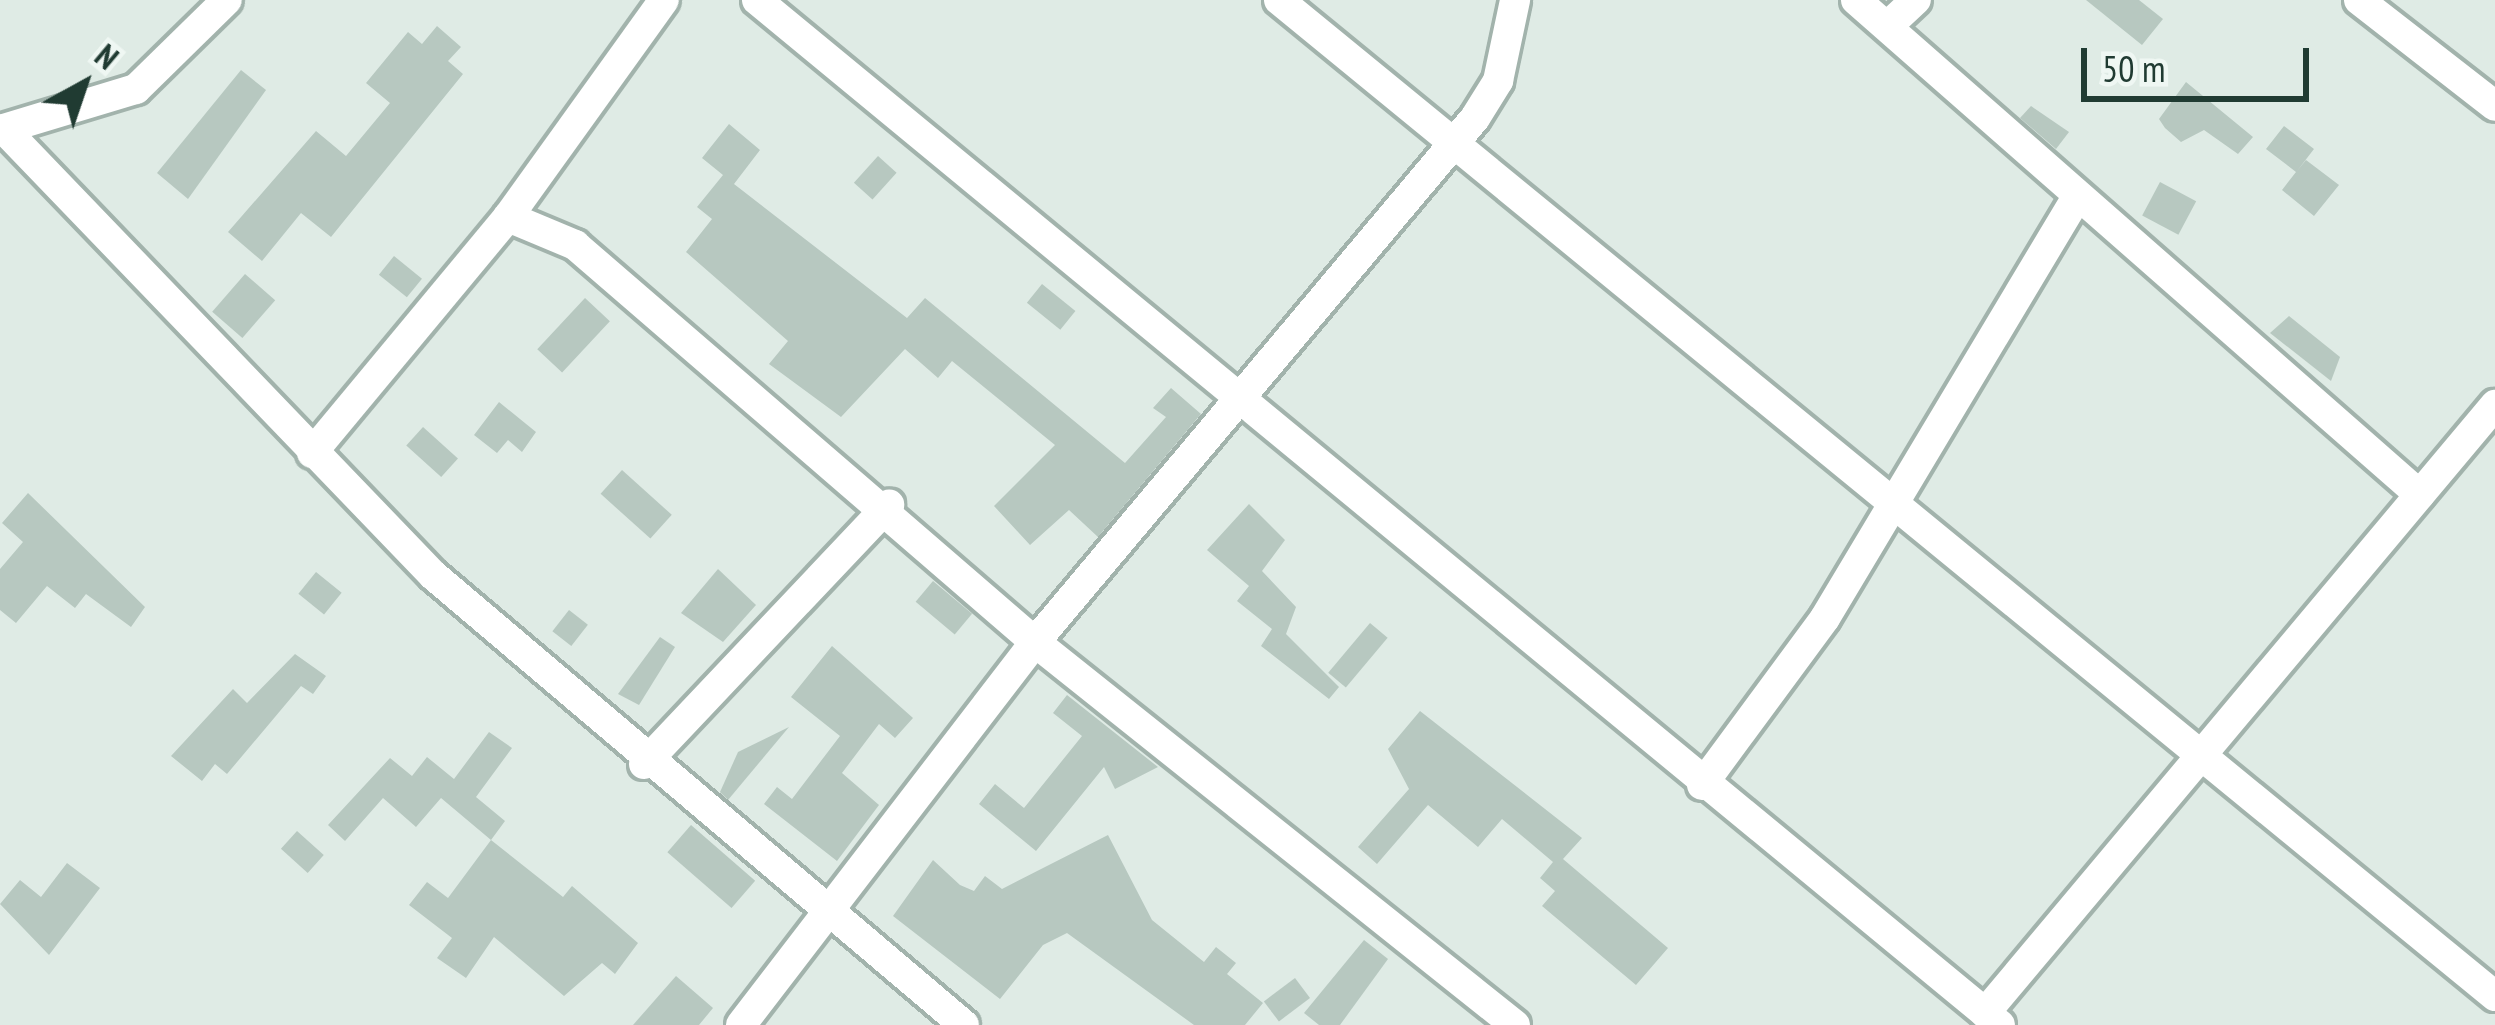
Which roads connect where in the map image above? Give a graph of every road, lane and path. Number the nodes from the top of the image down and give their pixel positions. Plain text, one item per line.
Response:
1 (227, 0) edge
2 (664, 0) edge
3 (757, 0) edge
4 (1279, 0) edge
5 (1515, 0) edge
6 (1856, 0) edge
7 (1916, 0) edge
8 (2360, 0) edge
9 (1891, 23) junction
10 (2495, 106) edge
11 (2, 129) edge
12 (1455, 143) junction
13 (2077, 197) junction
14 (508, 218) junction
15 (1244, 400) junction
16 (2495, 406) edge
17 (312, 453) junction
18 (2420, 495) junction
19 (1889, 502) junction
20 (889, 506) junction
21 (1035, 642) junction
22 (2204, 753) junction
23 (644, 764) junction
24 (1702, 785) junction
25 (832, 917) junction
26 (2495, 996) edge
27 (1992, 1019) edge
28 (741, 1025) edge
29 (964, 1025) edge
30 (1515, 1025) edge

1 - 11 street
2 - 14 street
3 - 15 street
4 - 12 street
5 - 12 street
6 - 9 street
7 - 9 street
8 - 10 street
9 - 13 street
11 - 17 street
12 - 15 street
12 - 19 street
13 - 18 street
13 - 19 street
14 - 17 street
14 - 20 street
15 - 21 street
15 - 24 street
16 - 18 street
17 - 23 street
18 - 22 street
19 - 22 street
19 - 24 street
20 - 21 street
20 - 23 street
21 - 25 street
21 - 30 street
22 - 26 street
22 - 27 street
23 - 25 street
24 - 27 street
25 - 28 street
25 - 29 street

